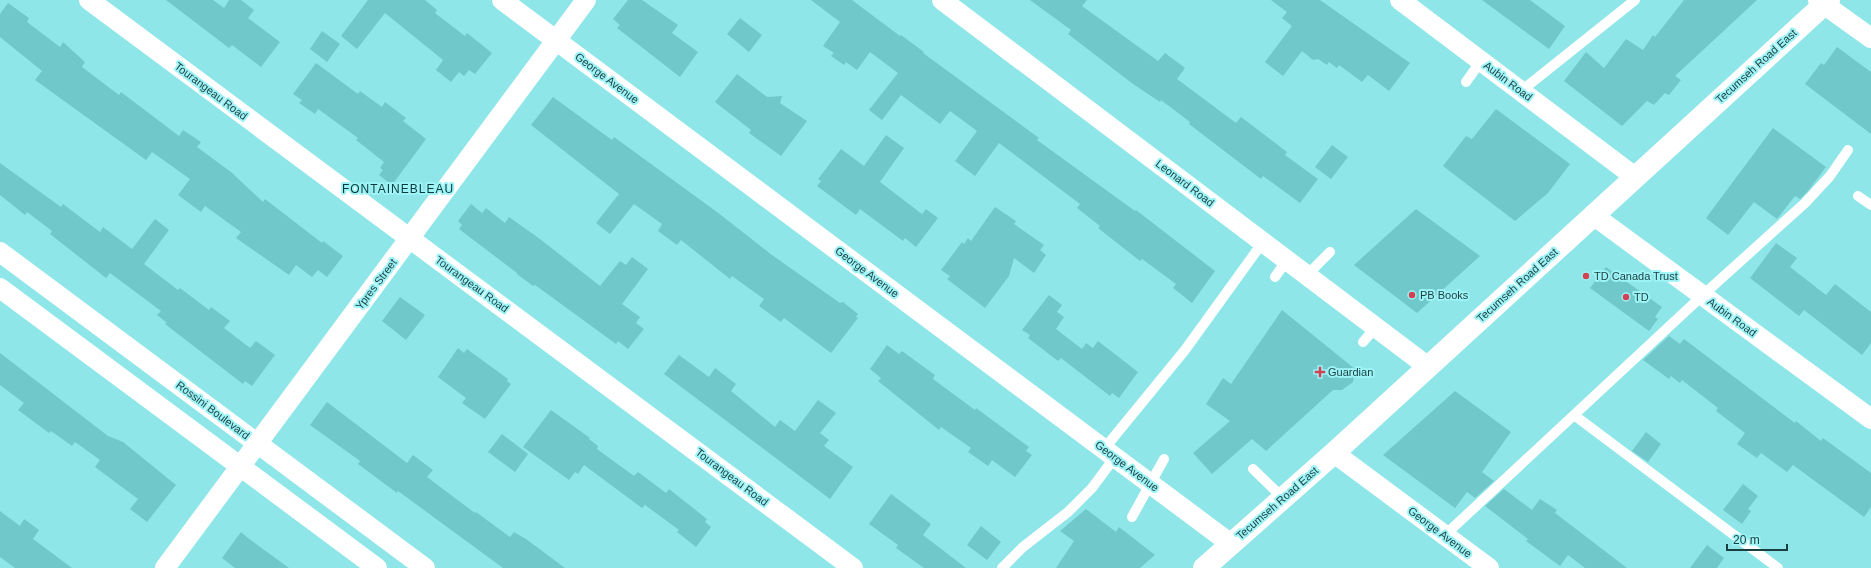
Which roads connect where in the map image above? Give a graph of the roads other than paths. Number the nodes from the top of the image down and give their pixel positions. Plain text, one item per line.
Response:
1 (89, 0) edge
2 (502, 0) edge
3 (586, 0) edge
4 (942, 0) edge
5 (1400, 0) edge
6 (1635, 0) edge
7 (1824, 2) edge
8 (1871, 38) edge
9 (557, 40) junction
10 (1481, 61) junction
11 (1466, 82) dead end
12 (1521, 91) junction
13 (1848, 150) dead end
14 (1635, 177) junction
15 (1858, 196) dead end
16 (1871, 205) edge
17 (1593, 215) junction
18 (410, 238) junction
19 (1263, 242) junction
20 (0, 252) edge
21 (1330, 252) dead end
22 (1287, 260) junction
23 (1307, 275) junction
24 (1275, 276) dead end
25 (0, 288) edge
26 (1703, 295) junction
27 (1427, 366) junction
28 (1574, 416) junction
29 (1871, 419) edge
30 (258, 443) junction
31 (1109, 453) junction
32 (1334, 453) junction
33 (1164, 459) dead end
34 (240, 467) junction
35 (1252, 469) dead end
36 (1151, 484) junction
37 (1283, 498) junction
38 (1132, 517) dead end
39 (1445, 535) junction
40 (1231, 544) junction
41 (165, 568) edge
42 (378, 568) edge
43 (425, 568) edge
44 (853, 568) edge
45 (1002, 568) edge
46 (1204, 568) edge
47 (1489, 568) edge
48 (1778, 568) edge

1 - 18 street, Tourangeau Road
2 - 9 street, George Avenue
3 - 9 street, Ypres Street
4 - 19 street, Leonard Road
5 - 10 street, Aubin Road
6 - 12 lane
7 - 8 street
7 - 14 main road, Tecumseh Road East
9 - 18 street, Ypres Street
9 - 31 street, George Avenue
10 - 11 lane
10 - 12 street, Aubin Road
12 - 14 street, Aubin Road
13 - 26 lane
14 - 17 main road, Tecumseh Road East
15 - 16 lane
17 - 26 street, Aubin Road
17 - 27 main road, Tecumseh Road East
18 - 30 street, Ypres Street
18 - 44 street, Tourangeau Road
19 - 22 street, Leonard Road
19 - 31 lane
20 - 30 street, Rossini Boulevard
21 - 23 lane
22 - 23 street, Leonard Road
22 - 24 lane
23 - 27 street, Leonard Road
25 - 34 street
26 - 28 lane
26 - 29 street, Aubin Road
27 - 32 main road, Tecumseh Road East
28 - 39 lane
28 - 48 lane
30 - 34 street, Ypres Street
30 - 43 street, Rossini Boulevard
31 - 36 street, George Avenue
31 - 45 lane
32 - 37 main road, Tecumseh Road East
32 - 39 street, George Avenue
33 - 36 lane
34 - 41 street, Ypres Street
34 - 42 street
35 - 37 lane
36 - 38 lane
36 - 40 street, George Avenue
37 - 40 main road, Tecumseh Road East
39 - 47 street, George Avenue
40 - 46 main road, Tecumseh Road East

